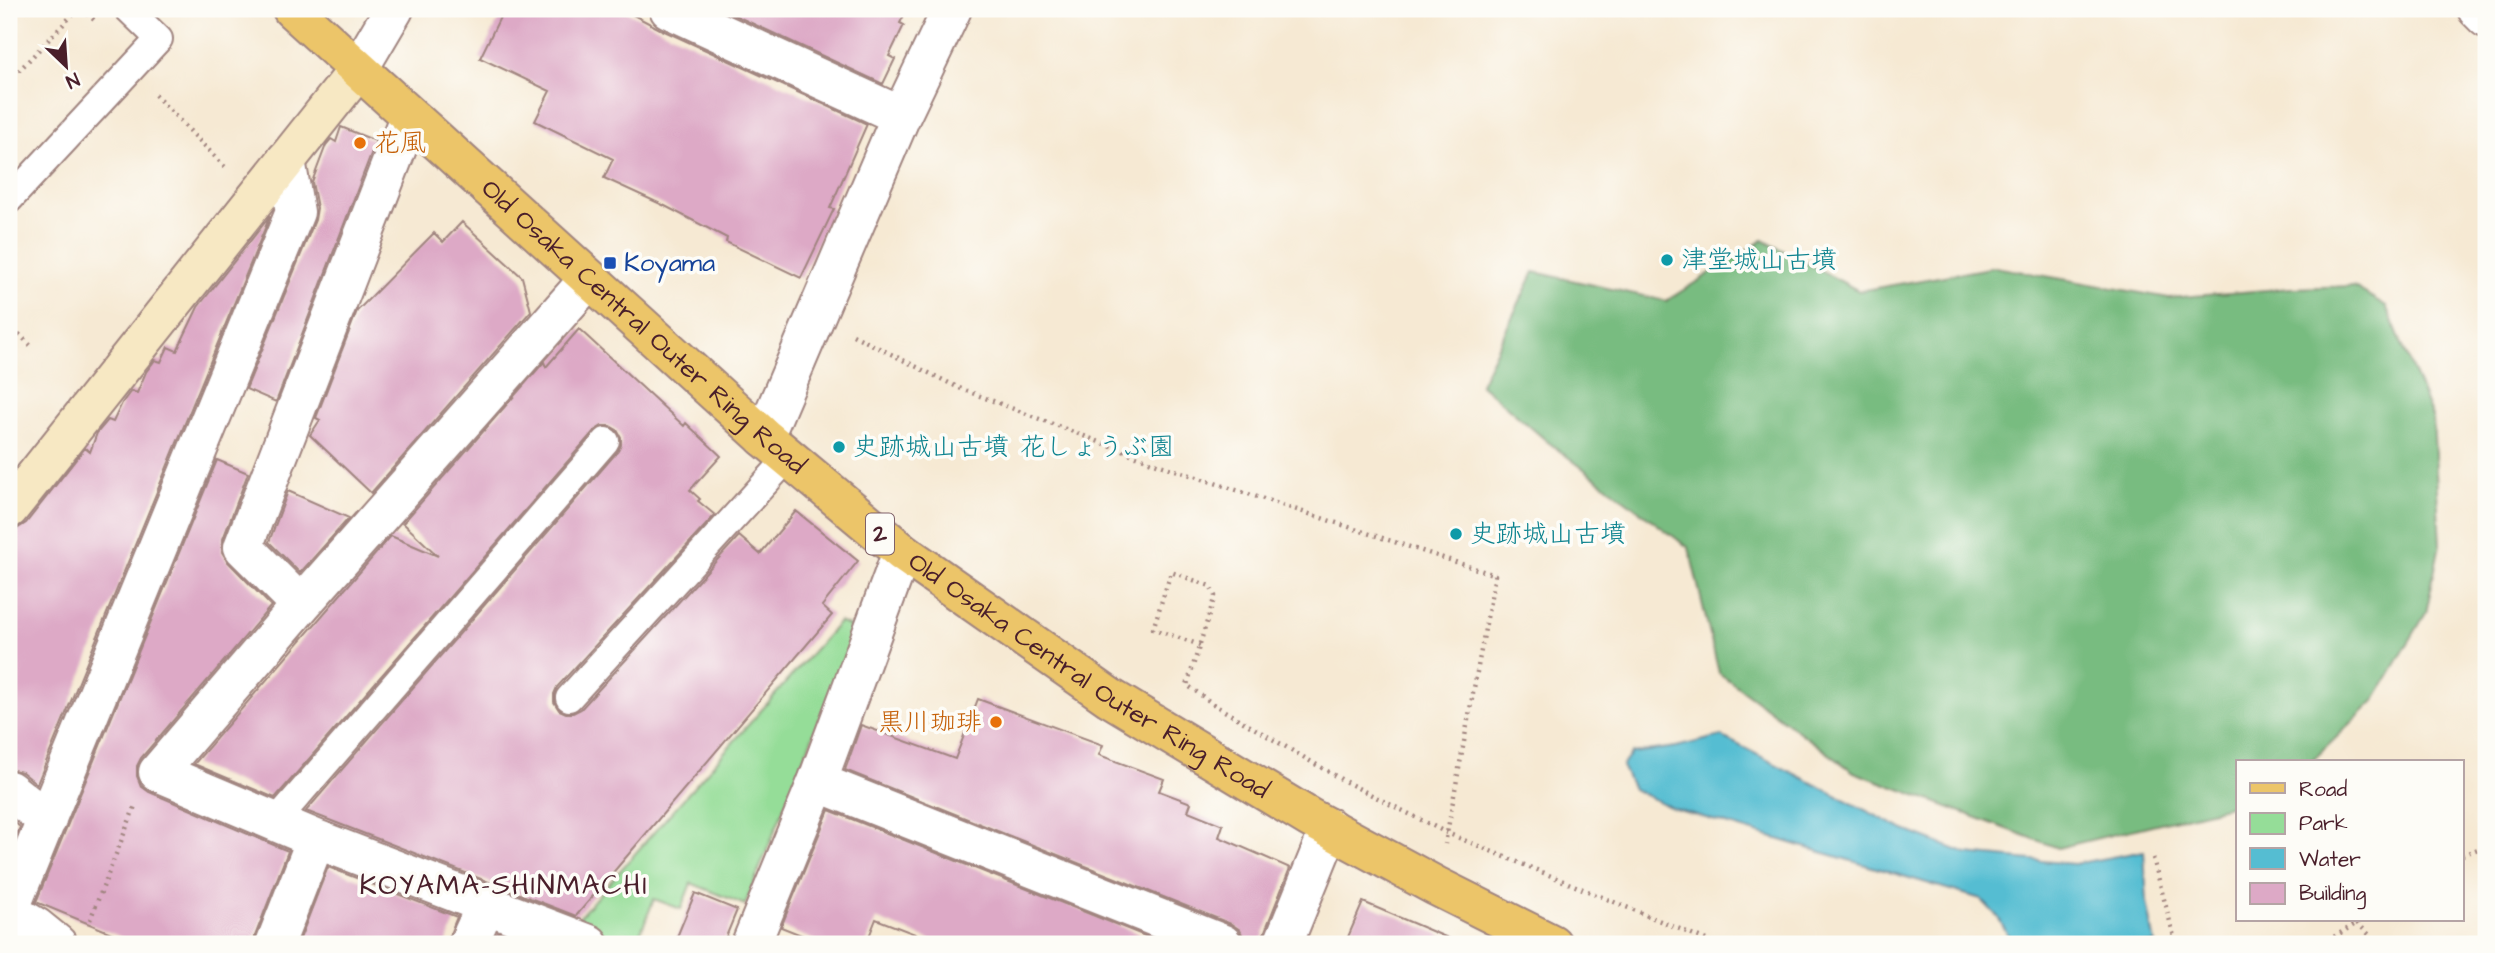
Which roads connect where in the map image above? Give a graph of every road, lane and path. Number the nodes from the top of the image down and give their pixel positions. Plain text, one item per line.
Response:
1 (78, 9) edge
2 (128, 9) edge
3 (292, 9) edge
4 (394, 9) edge
5 (668, 9) edge
6 (952, 9) edge
7 (2477, 9) edge
8 (2486, 18) edge
9 (358, 70) junction
10 (9, 81) edge
11 (149, 89) dead end
12 (901, 116) junction
13 (410, 117) junction
14 (286, 160) junction
15 (232, 173) dead end
16 (9, 200) edge
17 (589, 279) junction
18 (9, 324) edge
19 (853, 335) dead end
20 (33, 348) dead end
21 (606, 441) dead end
22 (776, 447) junction
23 (9, 509) edge
24 (902, 552) junction
25 (301, 605) junction
26 (1200, 645) junction
27 (569, 698) dead end
28 (158, 772) junction
29 (817, 782) junction
30 (9, 790) edge
31 (47, 820) junction
32 (275, 822) junction
33 (1330, 828) junction
34 (1447, 833) junction
35 (316, 839) junction
36 (2486, 846) edge
37 (2464, 854) edge
38 (2153, 858) dead end
39 (1436, 886) junction
40 (486, 905) junction
41 (9, 911) edge
42 (90, 920) dead end
43 (2357, 922) edge
44 (2360, 922) edge
45 (2335, 936) junction
46 (2375, 940) dead end
47 (57, 944) edge
48 (275, 944) edge
49 (468, 944) edge
50 (589, 944) edge
51 (751, 944) edge
52 (1223, 944) edge
53 (1283, 944) edge
54 (1552, 944) edge
55 (1716, 944) edge
56 (2176, 944) edge
57 (2322, 944) edge
58 (2329, 944) edge

1 - 10 path
2 - 16 lane
3 - 9 main road, Old Osaka Central Outer Ring Road / 2
4 - 9 street
5 - 12 street
6 - 12 street
7 - 8 street
9 - 13 main road, Old Osaka Central Outer Ring Road / 2
9 - 14 street
11 - 15 path
12 - 22 street
13 - 17 main road, Old Osaka Central Outer Ring Road / 2
13 - 25 street
14 - 23 street
14 - 31 street
17 - 22 main road, Old Osaka Central Outer Ring Road / 2
17 - 25 street
18 - 20 path
19 - 34 path
21 - 32 lane
22 - 24 main road, Old Osaka Central Outer Ring Road / 2
22 - 27 lane
24 - 29 street
24 - 33 main road, Old Osaka Central Outer Ring Road / 2
25 - 28 street
26 - 26 path
26 - 34 path
28 - 32 street
28 - 42 path
29 - 51 street
29 - 52 street
30 - 31 street
31 - 41 street
32 - 35 street
33 - 39 main road, Old Osaka Central Outer Ring Road / 2
33 - 53 street
34 - 39 path
34 - 55 path
35 - 40 street
35 - 48 street
36 - 37 path
38 - 56 path
39 - 54 main road, Old Osaka Central Outer Ring Road / 2
40 - 49 street
40 - 50 street
41 - 47 street
43 - 45 path
44 - 46 path
45 - 57 path
45 - 58 path

